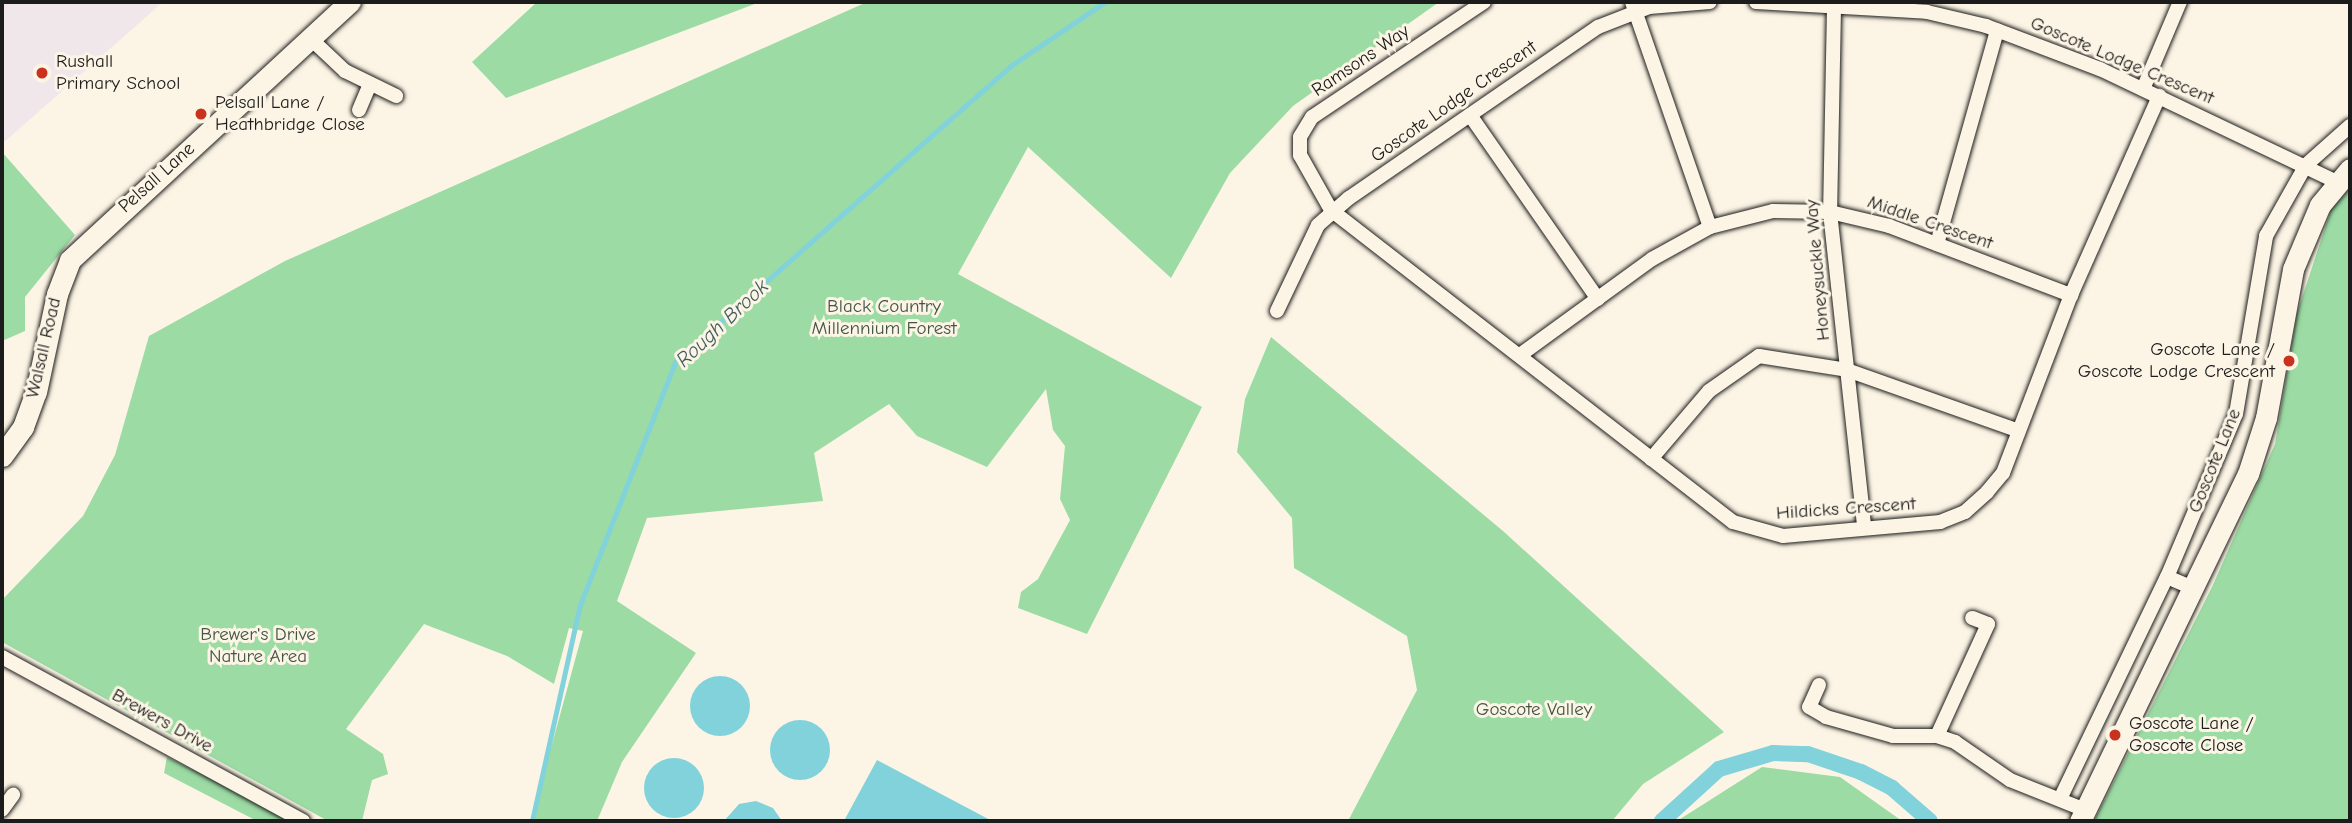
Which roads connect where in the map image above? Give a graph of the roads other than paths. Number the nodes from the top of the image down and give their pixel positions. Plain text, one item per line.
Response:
1 (350, 2) edge
2 (1484, 2) edge
3 (1710, 2) edge
4 (1756, 2) edge
5 (2180, 2) edge
6 (1633, 7) edge
7 (1834, 8) junction
8 (1997, 30) junction
9 (311, 39) junction
10 (369, 86) junction
11 (2143, 89) junction
12 (396, 96) dead end
13 (2159, 96) junction
14 (359, 110) dead end
15 (1470, 115) junction
16 (2350, 126) edge
17 (2306, 165) junction
18 (2344, 176) edge
19 (1331, 211) junction
20 (1830, 212) junction
21 (1710, 227) junction
22 (88, 241) joint
23 (1937, 244) junction
24 (2071, 295) junction
25 (1598, 299) junction
26 (1277, 312) dead end
27 (1520, 355) junction
28 (1847, 370) junction
29 (2019, 431) junction
30 (2, 456) edge
31 (1651, 460) junction
32 (1864, 527) junction
33 (2166, 577) junction
34 (2195, 589) junction
35 (1972, 618) dead end
36 (6, 659) edge
37 (2, 674) edge
38 (1819, 685) dead end
39 (1937, 736) junction
40 (13, 795) dead end
41 (2060, 799) junction
42 (2, 810) edge
43 (2083, 816) edge
44 (13, 821) edge
45 (303, 821) edge

1 - 9 street, Pelsall Lane
2 - 19 street, Ramsons Way
3 - 6 street, Goscote Lodge Crescent
4 - 7 street, Goscote Lodge Crescent
5 - 11 street
6 - 15 street, Goscote Lodge Crescent
6 - 21 street
7 - 8 street, Goscote Lodge Crescent
7 - 20 street, Honeysuckle Way
8 - 11 street, Goscote Lodge Crescent
8 - 23 street
9 - 10 street
9 - 22 street, Pelsall Lane
10 - 12 street
10 - 14 street
11 - 13 street, Goscote Lodge Crescent
13 - 17 street, Goscote Lodge Crescent
13 - 24 street, Hildicks Crescent
15 - 19 street, Goscote Lodge Crescent
15 - 25 street
16 - 17 street, Goscote Lane
17 - 18 street, Goscote Lodge Crescent
17 - 33 street, Goscote Lane
18 - 34 street, Goscote Lane
19 - 26 street, Goscote Lodge Crescent
19 - 27 street, Hildicks Crescent
20 - 21 street, Middle Crescent
20 - 23 street, Middle Crescent
20 - 28 street, Honeysuckle Way
21 - 25 street, Middle Crescent
22 - 30 street, Walsall Road
23 - 24 street, Middle Crescent
24 - 29 street, Hildicks Crescent
25 - 27 street, Middle Crescent
27 - 31 street, Hildicks Crescent
28 - 29 street
28 - 31 street
28 - 32 street, Honeysuckle Way
29 - 32 street, Hildicks Crescent
31 - 32 street, Hildicks Crescent
33 - 34 street
33 - 41 street, Goscote Lane
34 - 43 street, Goscote Lane
35 - 39 street
36 - 37 street
36 - 45 street, Brewers Drive
38 - 39 street
39 - 41 street
40 - 42 street
41 - 43 street
42 - 44 street

